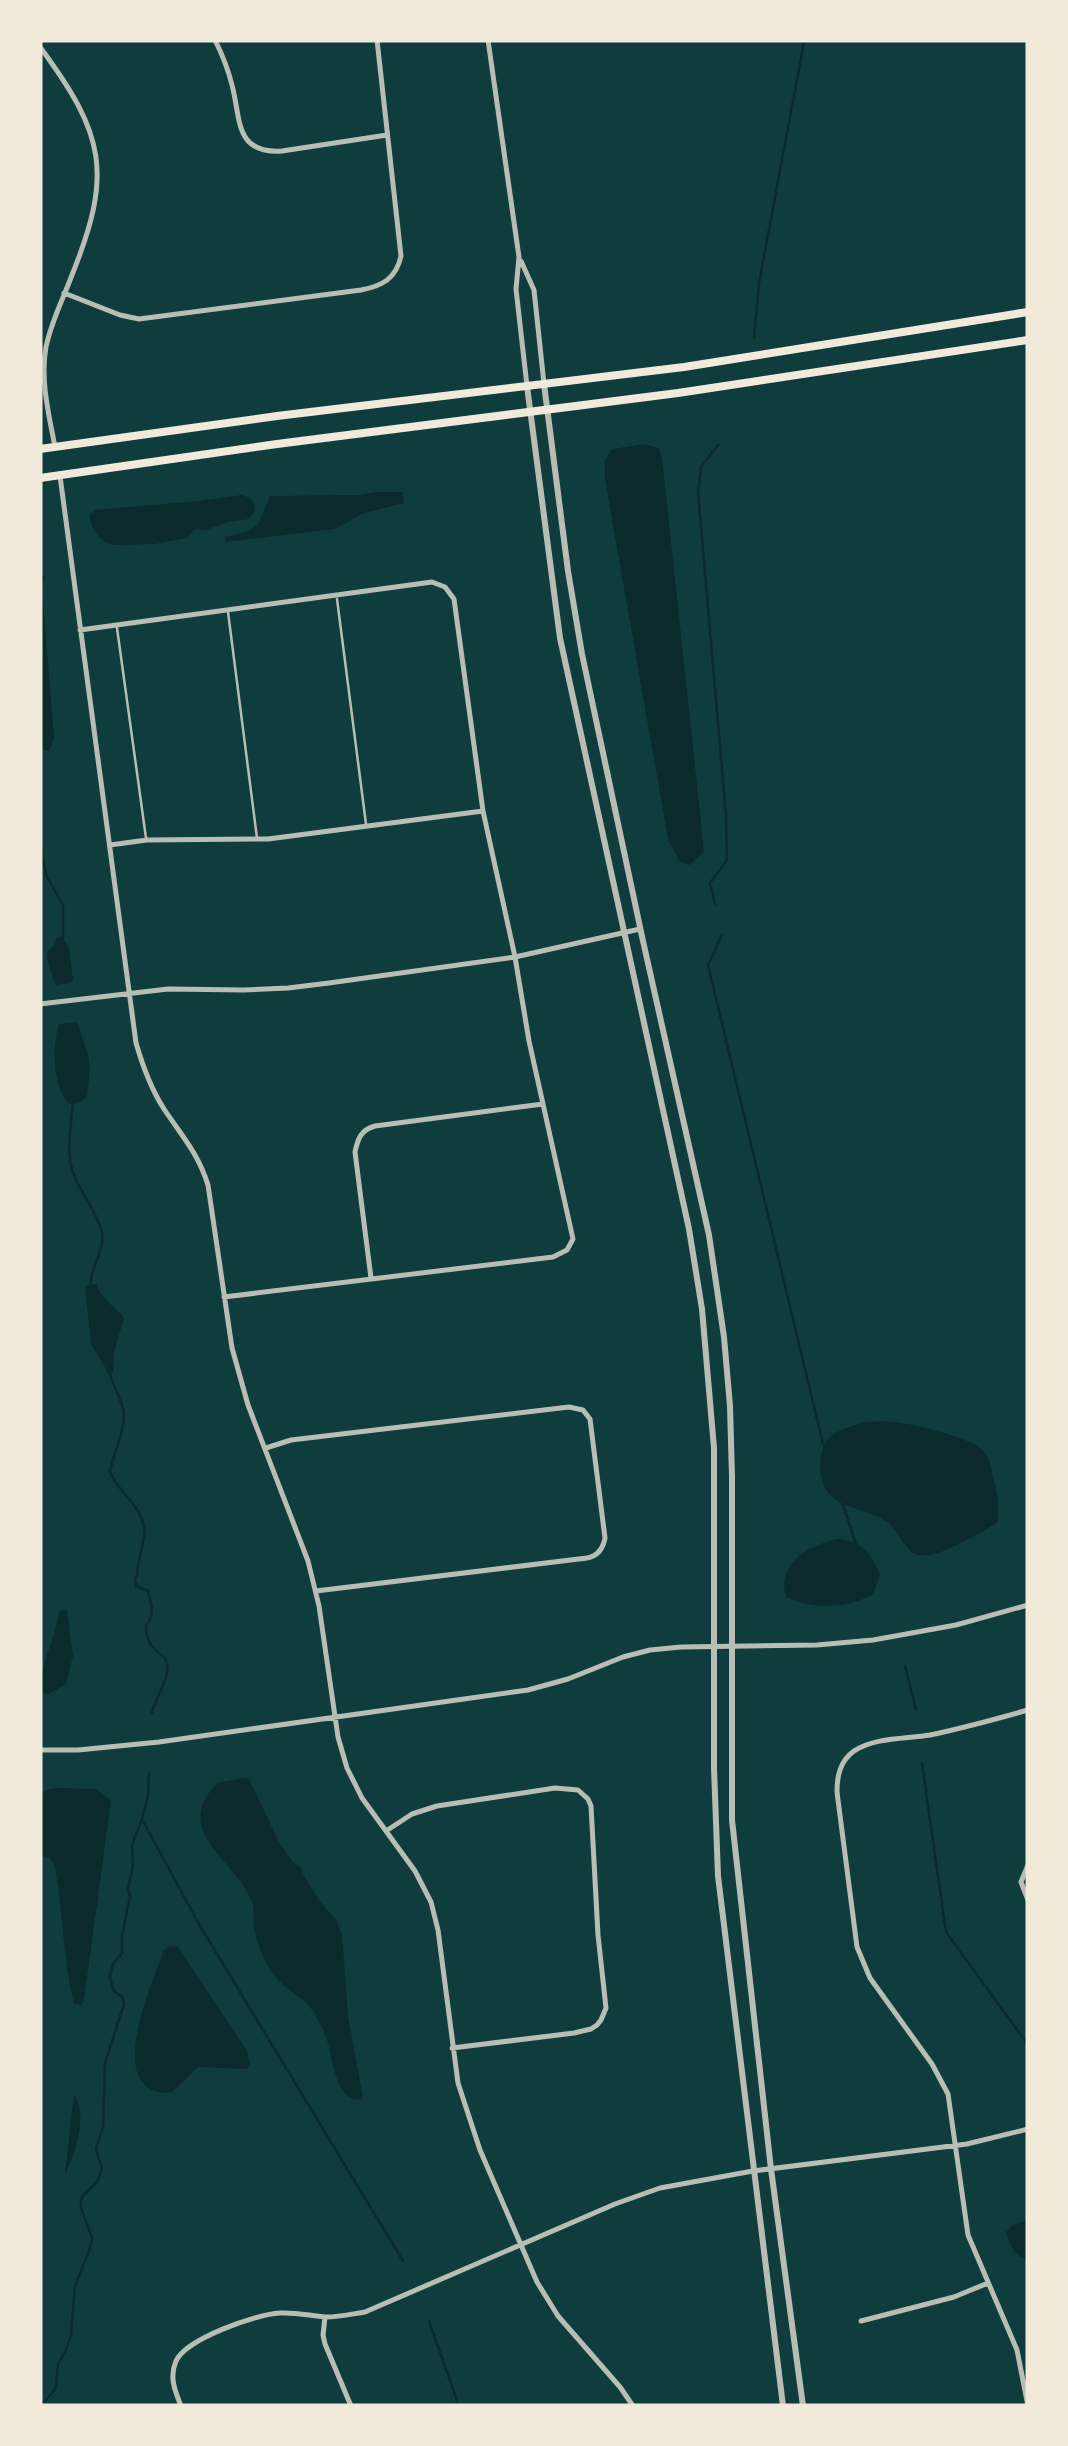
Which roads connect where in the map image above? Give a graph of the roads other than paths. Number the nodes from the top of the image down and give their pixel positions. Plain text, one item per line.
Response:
1 (214, 40) edge
2 (377, 40) edge
3 (488, 40) edge
4 (40, 47) edge
5 (388, 135) junction
6 (519, 257) junction
7 (64, 293) junction
8 (1028, 312) edge
9 (1028, 340) edge
10 (544, 384) junction
11 (527, 386) junction
12 (547, 410) junction
13 (530, 412) junction
14 (55, 447) junction
15 (40, 449) edge
16 (60, 476) junction
17 (40, 478) edge
18 (337, 596) junction
19 (228, 611) junction
20 (117, 626) junction
21 (80, 630) junction
22 (483, 810) junction
23 (366, 825) junction
24 (257, 839) junction
25 (146, 840) junction
26 (110, 845) junction
27 (640, 929) junction
28 (623, 933) junction
29 (515, 957) junction
30 (130, 993) junction
31 (40, 1004) edge
32 (543, 1104) junction
33 (371, 1278) junction
34 (224, 1296) junction
35 (266, 1448) junction
36 (316, 1592) junction
37 (1028, 1605) edge
38 (714, 1647) junction
39 (733, 1647) junction
40 (1028, 1710) edge
41 (336, 1718) junction
42 (40, 1750) edge
43 (386, 1831) junction
44 (1028, 1865) edge
45 (1028, 1900) edge
46 (452, 2048) junction
47 (1028, 2129) edge
48 (956, 2146) junction
49 (771, 2168) junction
50 (753, 2171) junction
51 (522, 2246) junction
52 (988, 2284) junction
53 (325, 2317) junction
54 (862, 2320) dead end
55 (181, 2406) edge
56 (351, 2406) edge
57 (633, 2406) edge
58 (783, 2406) edge
59 (803, 2406) edge
60 (1028, 2406) edge

1 - 5 street
2 - 5 street
3 - 6 street
4 - 7 street
5 - 7 street
6 - 10 street
6 - 11 street
7 - 14 street
8 - 10 main road
9 - 12 main road
10 - 11 main road
10 - 12 street
11 - 13 street
11 - 14 main road
12 - 13 main road
12 - 27 street
13 - 16 main road
13 - 28 street
14 - 15 main road
16 - 17 main road
16 - 21 street
18 - 19 street
18 - 22 street
18 - 23 lane
19 - 20 street
19 - 24 lane
20 - 21 street
20 - 25 lane
21 - 26 street
22 - 23 street
22 - 29 street
23 - 24 street
24 - 25 street
25 - 26 street
26 - 30 street
27 - 28 street
27 - 39 street
28 - 29 street
28 - 38 street
29 - 30 street
29 - 32 street
30 - 31 street
30 - 34 street
32 - 33 street
32 - 33 street
33 - 34 street
34 - 35 street
35 - 36 street
35 - 36 street
36 - 41 street
37 - 39 street
38 - 39 street
38 - 41 street
38 - 50 street
39 - 49 street
40 - 48 street
41 - 42 street
41 - 43 street
43 - 46 street
43 - 46 street
44 - 45 street
46 - 51 street
47 - 48 street
48 - 49 street
48 - 52 street
49 - 50 street
49 - 59 street
50 - 51 street
50 - 58 street
51 - 53 street
51 - 57 street
52 - 54 street
52 - 60 street
53 - 55 street
53 - 56 street

